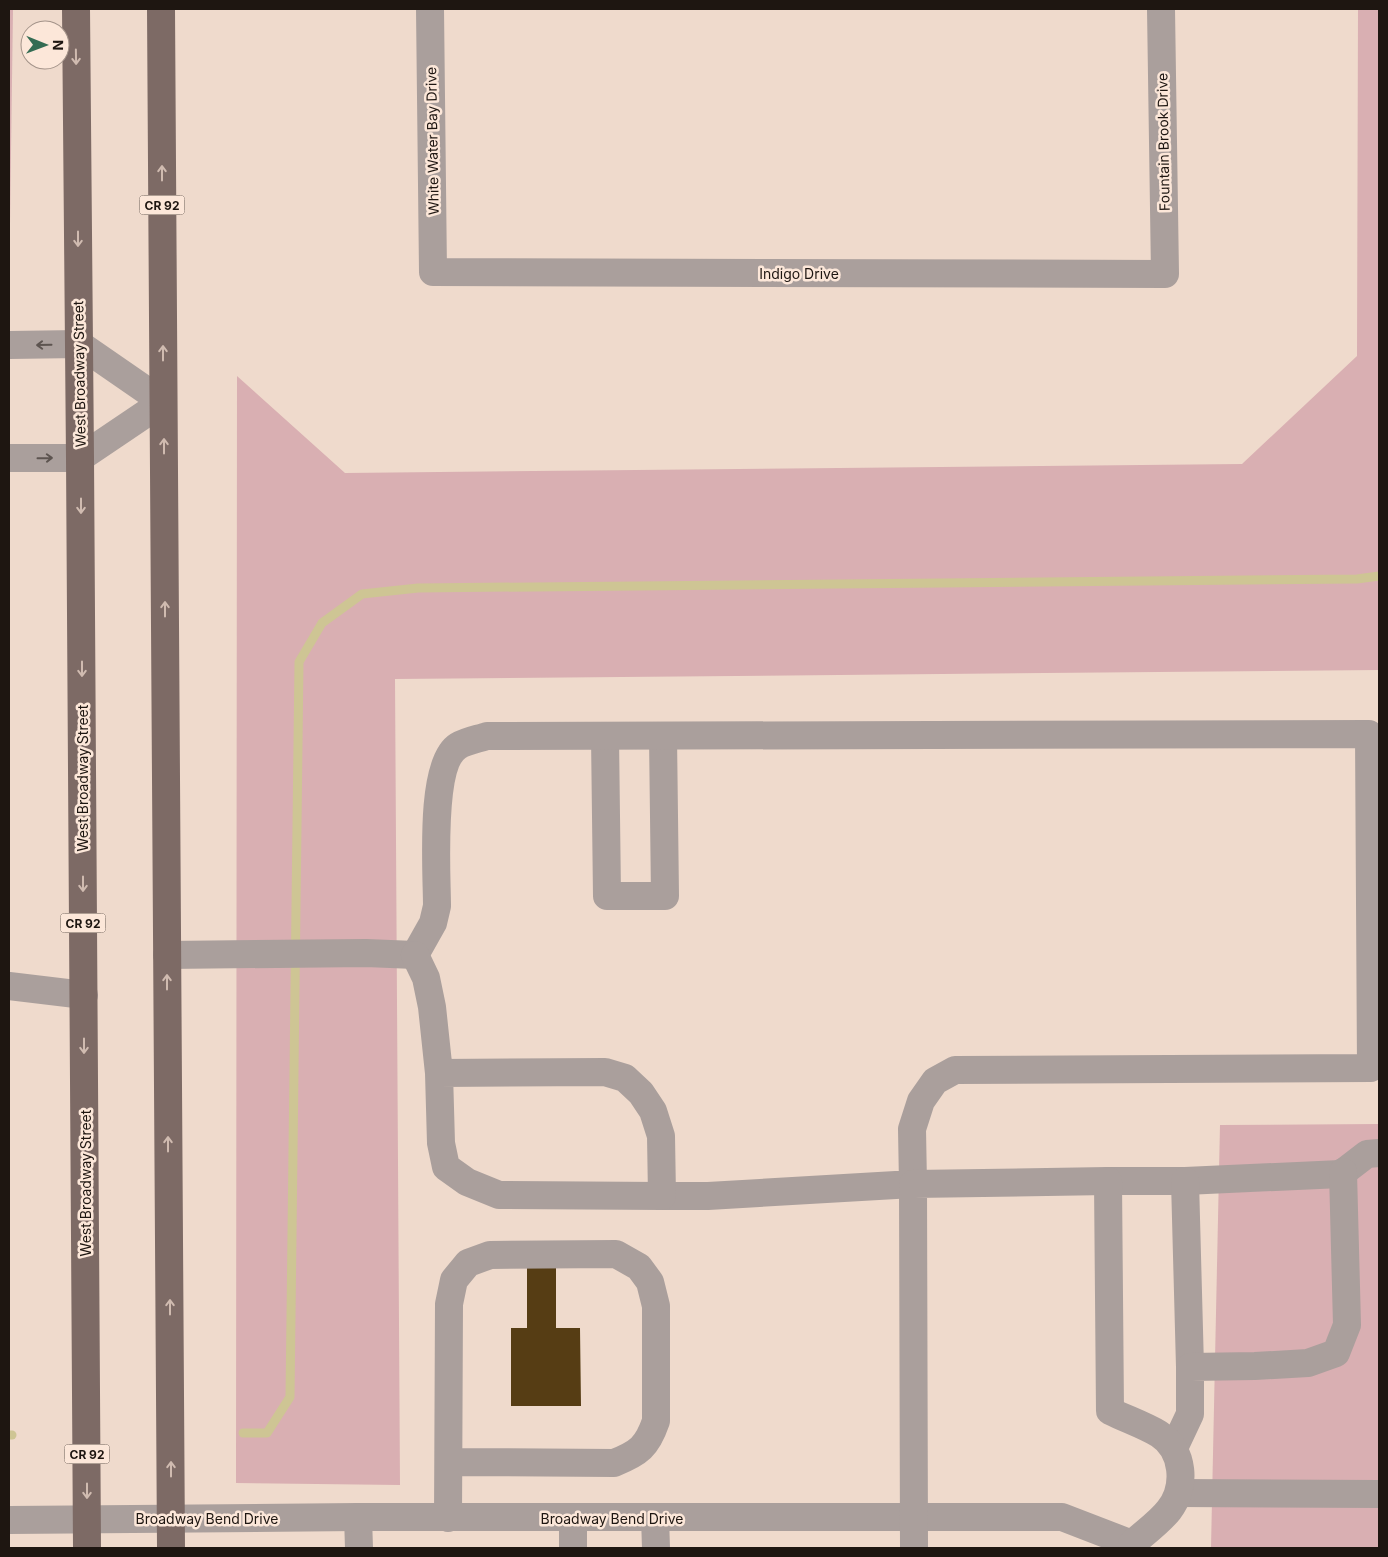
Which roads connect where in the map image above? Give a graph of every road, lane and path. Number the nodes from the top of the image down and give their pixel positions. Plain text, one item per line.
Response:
1 (76, 9) edge
2 (161, 9) edge
3 (430, 9) edge
4 (1161, 9) edge
5 (433, 272) joint
6 (1165, 274) joint
7 (78, 344) junction
8 (9, 345) edge
9 (163, 402) junction
10 (9, 458) edge
11 (80, 458) junction
12 (605, 736) junction
13 (663, 736) junction
14 (167, 955) junction
15 (415, 955) junction
16 (9, 986) edge
17 (84, 995) junction
18 (439, 1073) junction
19 (1379, 1153) edge
20 (1343, 1172) junction
21 (1108, 1181) junction
22 (1185, 1181) junction
23 (913, 1184) junction
24 (662, 1196) junction
25 (1190, 1367) junction
26 (1174, 1448) junction
27 (449, 1462) junction
28 (1179, 1493) junction
29 (1379, 1494) edge
30 (358, 1517) junction
31 (655, 1517) junction
32 (171, 1518) junction
33 (448, 1518) junction
34 (573, 1518) junction
35 (914, 1518) junction
36 (87, 1519) junction
37 (9, 1520) edge
38 (1133, 1546) edge
39 (87, 1548) edge
40 (171, 1548) edge
41 (359, 1548) edge
42 (573, 1548) edge
43 (656, 1548) edge
44 (914, 1548) edge

1 -> 7 main road, West Broadway Street / CR 92
9 -> 2 main road, CR 92
3 - 5 street, White Water Bay Drive
4 - 6 street, Fountain Brook Drive
5 - 6 street, Indigo Drive
7 -> 8 street
7 - 9 street
7 - 11 main road, West Broadway Street / CR 92
9 - 11 street
14 -> 9 main road, CR 92
10 -> 11 street
11 -> 17 main road, West Broadway Street / CR 92
12 - 13 street
12 - 13 street
12 - 15 street
13 - 23 street
14 - 15 street
32 -> 14 main road, CR 92
15 - 18 street
16 - 17 street
17 -> 36 main road, West Broadway Street / CR 92
18 - 24 street
18 - 24 street
19 - 20 street
20 - 22 street
20 - 25 street
21 - 22 street
21 - 23 street
21 - 26 street
22 - 25 street
23 - 24 street
23 - 35 street
25 - 26 street
26 - 28 street
27 - 27 street
27 - 33 street
28 - 29 street
28 - 38 street
30 - 32 street, Broadway Bend Drive
30 - 33 street, Broadway Bend Drive
30 - 41 street
31 - 34 street, Broadway Bend Drive
31 - 35 street, Broadway Bend Drive
31 - 43 street
32 - 36 street, Broadway Bend Drive
32 - 40 main road, CR 92
33 - 34 street, Broadway Bend Drive
34 - 42 street
35 - 38 street, Broadway Bend Drive
35 - 44 street
36 - 37 street, Broadway Bend Drive
36 - 39 main road, West Broadway Street / CR 92

